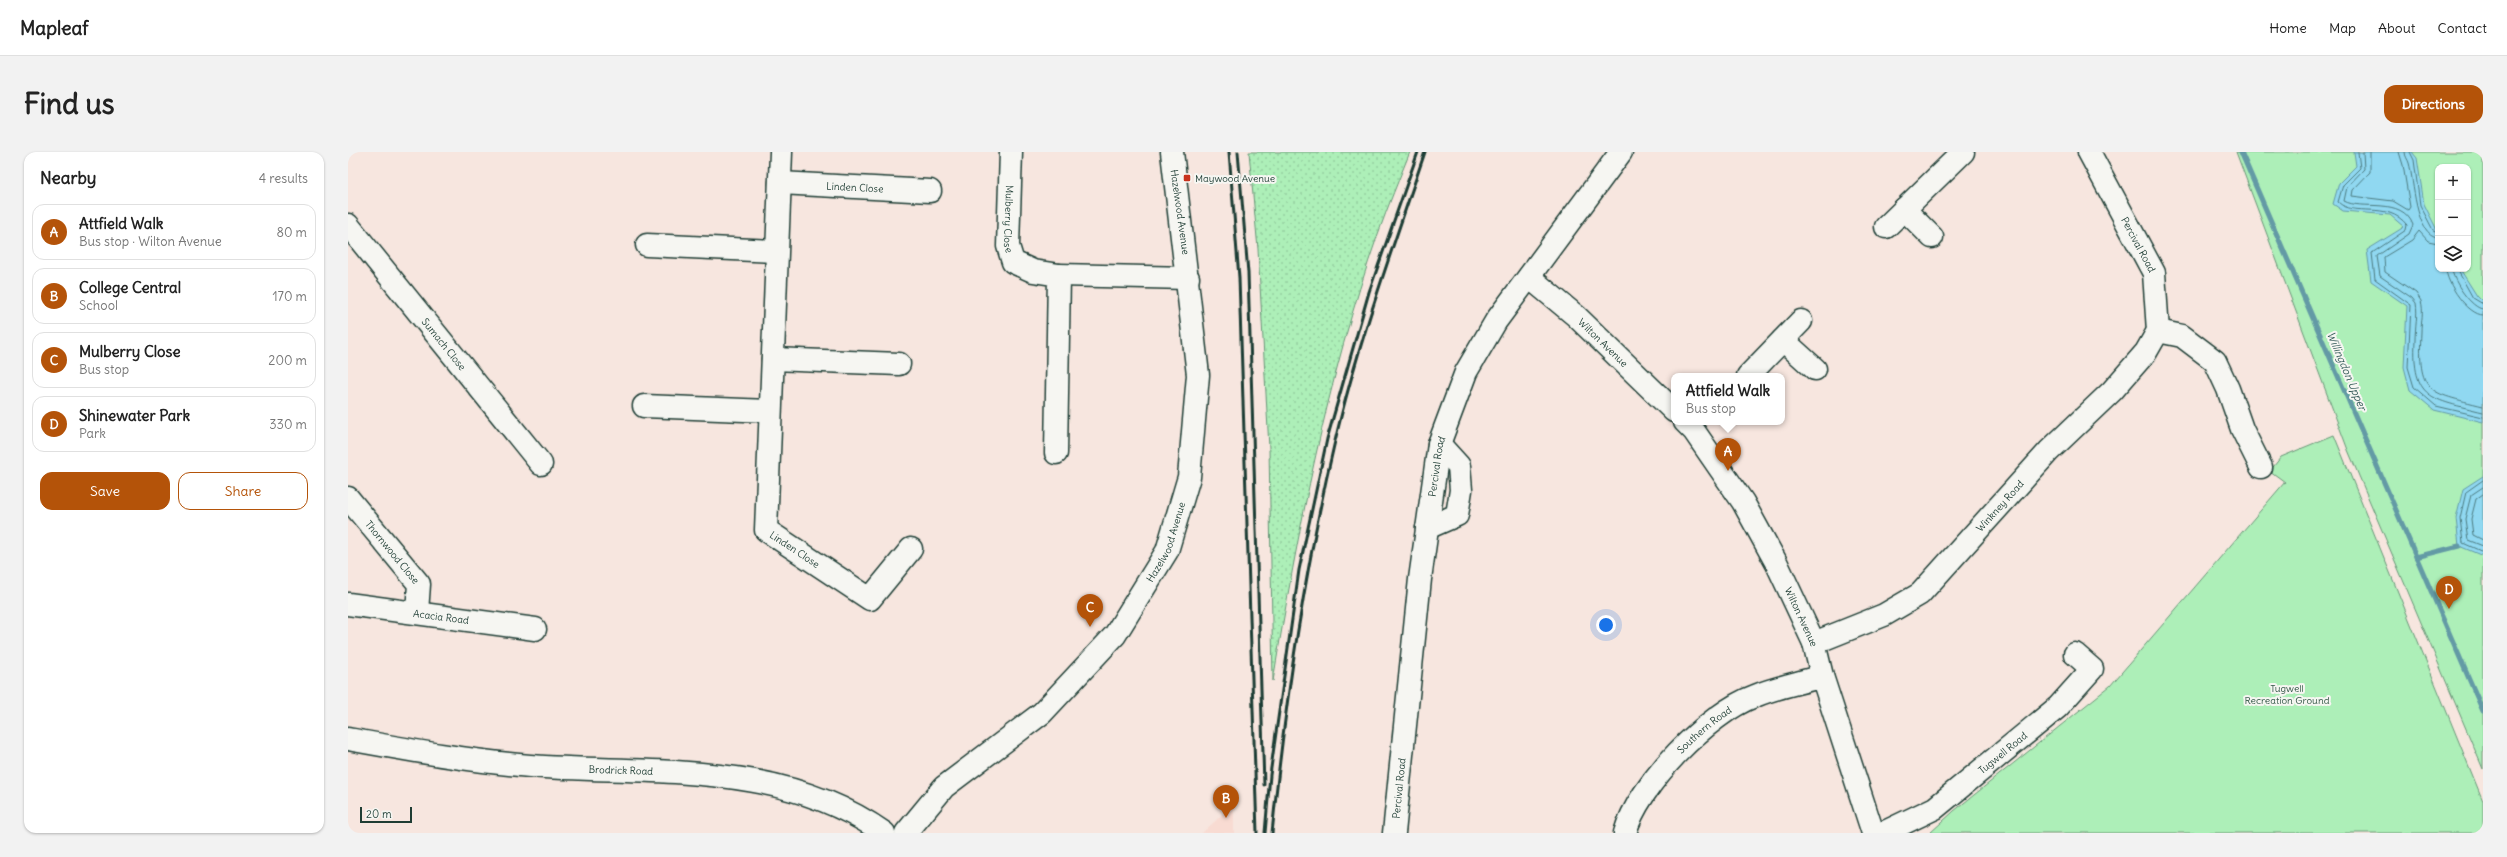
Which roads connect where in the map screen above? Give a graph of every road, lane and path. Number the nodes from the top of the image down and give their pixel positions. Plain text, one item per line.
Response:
1 (781, 152) edge
2 (1011, 152) edge
3 (1172, 152) edge
4 (1621, 152) edge
5 (1963, 152) edge
6 (2089, 152) edge
7 (780, 183) junction
8 (930, 191) dead end
9 (1904, 209) junction
10 (348, 225) edge
11 (1886, 228) dead end
12 (1932, 238) dead end
13 (647, 245) dead end
14 (776, 251) junction
15 (1059, 275) junction
16 (1529, 277) junction
17 (1188, 278) junction
18 (1801, 321) dead end
19 (2158, 331) junction
20 (1783, 340) junction
21 (773, 359) junction
22 (899, 364) dead end
23 (1815, 369) dead end
24 (1751, 373) edge
25 (644, 406) dead end
26 (1671, 408) edge
27 (770, 411) junction
28 (1694, 425) edge
29 (1439, 444) junction
30 (1056, 453) dead end
31 (541, 464) dead end
32 (2261, 467) dead end
33 (348, 498) edge
34 (1427, 528) junction
35 (911, 549) dead end
36 (348, 604) edge
37 (417, 612) junction
38 (535, 629) dead end
39 (1814, 643) junction
40 (2075, 654) dead end
41 (1822, 676) junction
42 (348, 739) edge
43 (884, 833) edge
44 (906, 833) edge
45 (1394, 833) edge
46 (1626, 833) edge
47 (1873, 833) edge
48 (1883, 833) edge

1 - 7 street, Linden Close
2 - 15 street, Mulberry Close
3 - 17 street, Hazelwood Avenue
4 - 16 street, Percival Road
5 - 9 street
6 - 19 street, Percival Road
7 - 8 street, Linden Close
7 - 14 street, Linden Close
9 - 11 street
9 - 12 street
10 - 31 street, Sumach Close
13 - 14 street
14 - 21 street, Linden Close
15 - 17 street, Mulberry Close
15 - 30 street
16 - 26 street, Wilton Avenue
16 - 29 street, Percival Road
17 - 44 street, Hazelwood Avenue
18 - 20 street
19 - 32 street
19 - 39 street, Winkney Road
20 - 23 street
20 - 24 street
21 - 22 street
21 - 27 street, Linden Close
25 - 27 street
27 - 35 street, Linden Close
28 - 39 street, Wilton Avenue
29 - 34 street, Percival Road
29 - 34 street
33 - 37 street, Thornwood Close
34 - 45 street, Percival Road
36 - 37 street, Acacia Road
37 - 38 street, Acacia Road
39 - 41 street, Wilton Avenue
40 - 48 street, Tugwell Road
41 - 46 street, Southern Road
41 - 47 street, Wilton Avenue
42 - 43 street, Brodrick Road

